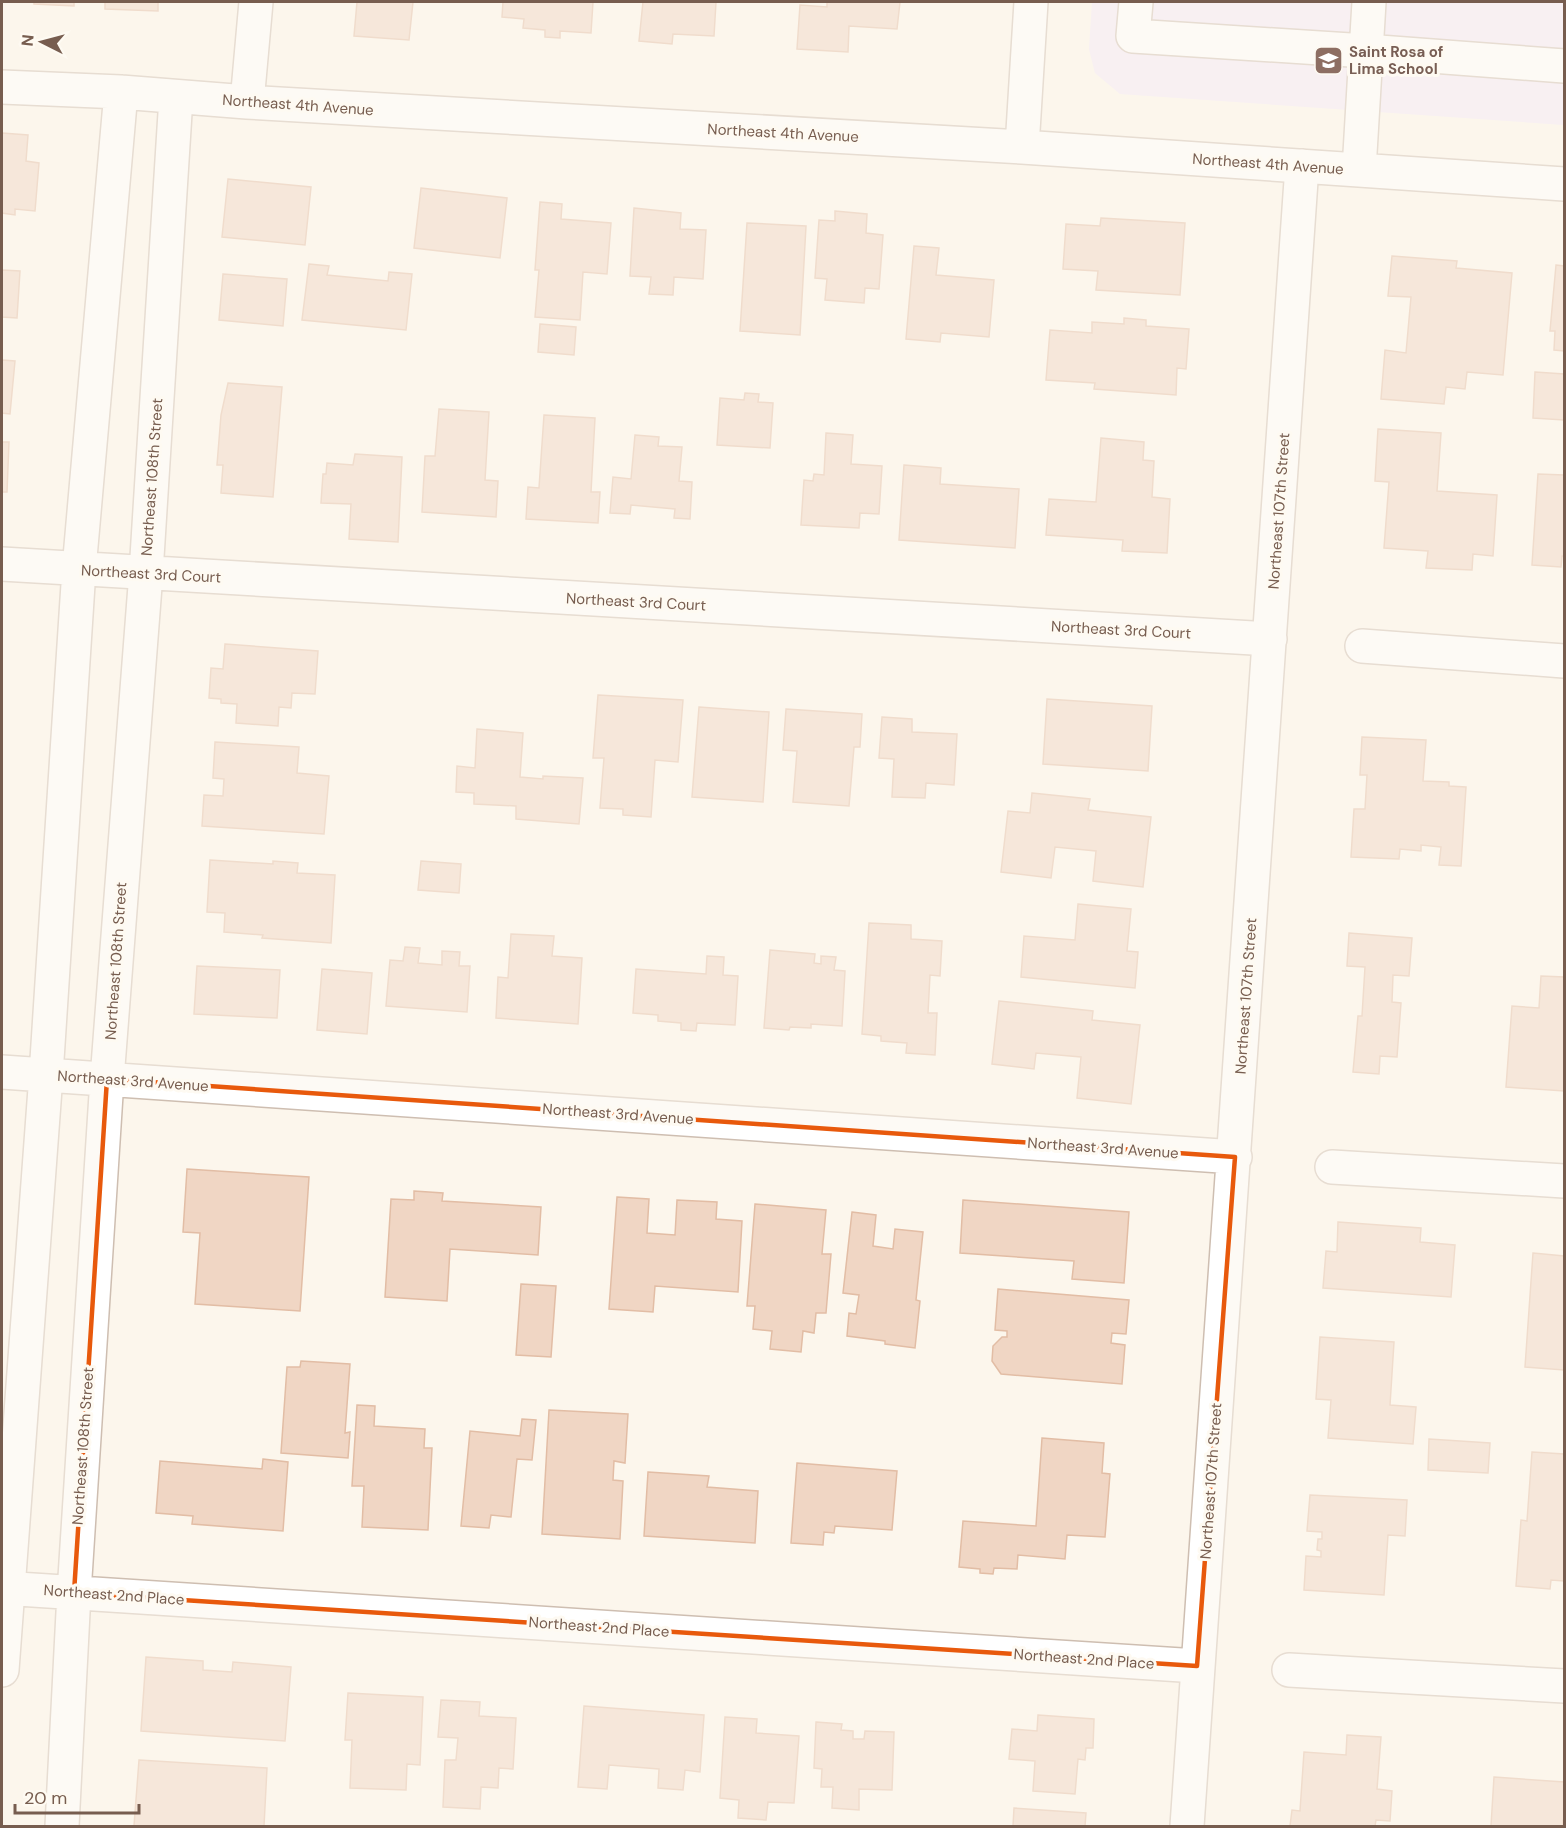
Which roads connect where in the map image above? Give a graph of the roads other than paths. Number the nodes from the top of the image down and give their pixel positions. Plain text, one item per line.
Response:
1 (256, 2) edge
2 (1031, 2) edge
3 (1136, 2) edge
4 (1369, 2) edge
5 (1366, 51) junction
6 (1564, 66) edge
7 (2, 87) edge
8 (121, 92) junction
9 (176, 97) junction
10 (247, 102) junction
11 (1022, 147) junction
12 (1302, 166) junction
13 (1359, 170) junction
14 (1564, 184) edge
15 (2, 564) edge
16 (79, 569) junction
17 (146, 573) junction
18 (1270, 639) junction
19 (1362, 646) dead end
20 (1564, 661) edge
21 (2, 1072) edge
22 (46, 1075) junction
23 (107, 1079) junction
24 (1235, 1157) junction
25 (1332, 1167) dead end
26 (1564, 1181) edge
27 (4, 1588) edge
28 (74, 1593) junction
29 (1197, 1666) junction
30 (2, 1670) edge
31 (1289, 1670) dead end
32 (1564, 1686) edge
33 (62, 1827) edge
34 (1187, 1827) edge

1 - 10 street
2 - 11 street
3 - 5 street
4 - 5 street
5 - 6 street
5 - 13 street
7 - 8 street, Northeast 4th Avenue
8 - 9 street, Northeast 4th Avenue
8 - 16 street
9 - 10 street, Northeast 4th Avenue
9 - 17 street, Northeast 108th Street
10 - 11 street, Northeast 4th Avenue
11 - 12 street, Northeast 4th Avenue
12 - 13 street, Northeast 4th Avenue
12 - 18 street, Northeast 107th Street
13 - 14 street, Northeast 4th Avenue
15 - 16 street, Northeast 3rd Court
16 - 17 street, Northeast 3rd Court
16 - 22 street
17 - 18 street, Northeast 3rd Court
17 - 23 street, Northeast 108th Street
18 - 24 street, Northeast 107th Street
19 - 20 street
21 - 22 street, Northeast 3rd Avenue
22 - 23 street, Northeast 3rd Avenue
22 - 27 street
23 - 24 street, Northeast 3rd Avenue
23 - 28 street, Northeast 108th Street
24 - 29 street, Northeast 107th Street
25 - 26 street
27 - 28 street, Northeast 2nd Place
27 - 30 street
28 - 29 street, Northeast 2nd Place
28 - 33 street, Northeast 108th Street
29 - 34 street, Northeast 107th Street
31 - 32 street

